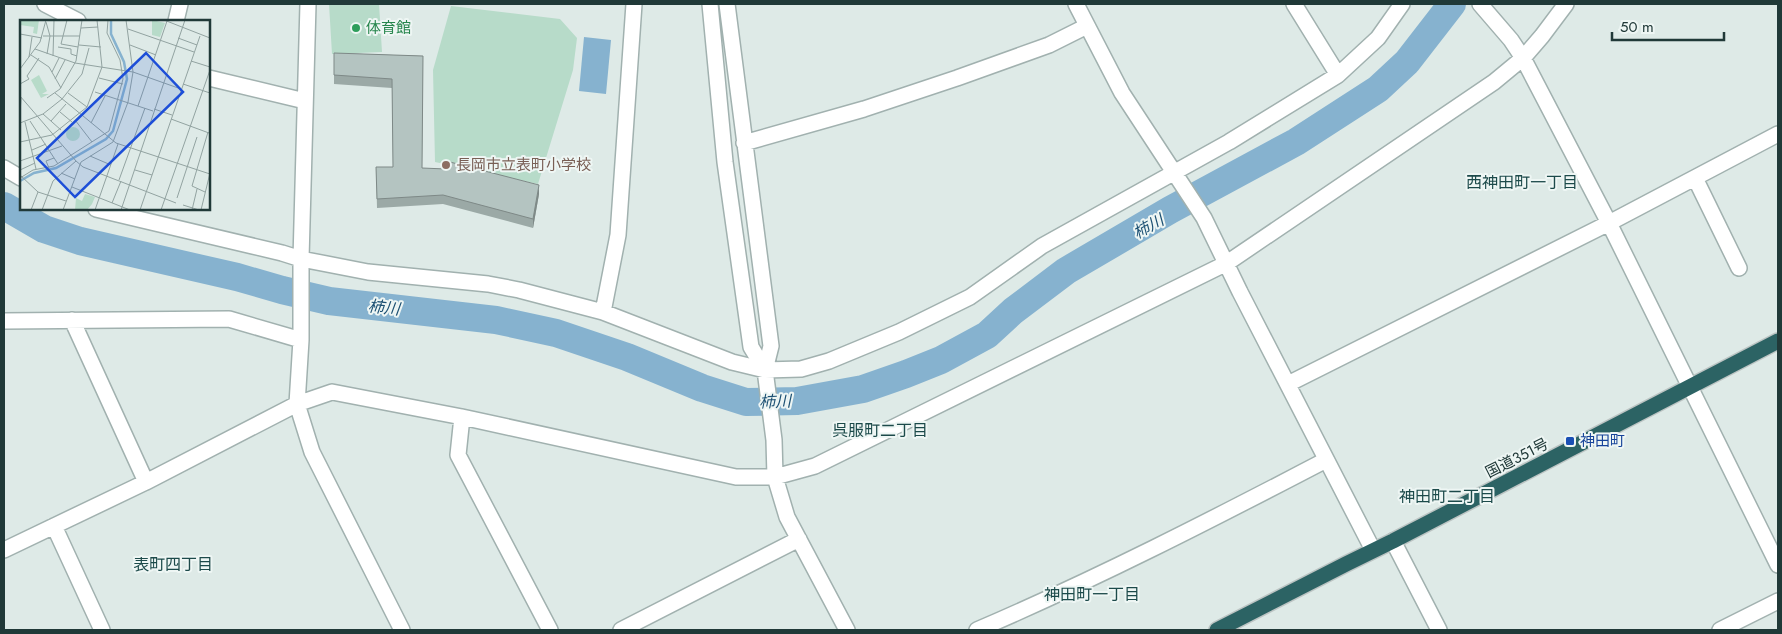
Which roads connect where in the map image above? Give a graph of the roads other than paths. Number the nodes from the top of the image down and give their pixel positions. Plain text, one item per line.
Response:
1 (46, 4) edge
2 (180, 4) edge
3 (308, 4) edge
4 (634, 4) edge
5 (710, 4) edge
6 (727, 4) edge
7 (1076, 4) edge
8 (1294, 4) edge
9 (1402, 4) edge
10 (1566, 4) edge
11 (1482, 6) edge
12 (76, 20) edge
13 (176, 20) edge
14 (1087, 26) junction
15 (1523, 58) junction
16 (1338, 75) junction
17 (210, 78) edge
18 (305, 101) junction
19 (1778, 134) edge
20 (744, 143) junction
21 (4, 168) edge
22 (20, 177) edge
23 (1176, 177) junction
24 (1695, 178) junction
25 (103, 210) edge
26 (125, 213) edge
27 (1609, 223) junction
28 (301, 259) junction
29 (1227, 264) junction
30 (1739, 268) dead end
31 (603, 312) junction
32 (72, 320) junction
33 (4, 321) edge
34 (301, 340) junction
35 (1778, 341) edge
36 (766, 375) junction
37 (1288, 384) junction
38 (1690, 388) junction
39 (297, 404) junction
40 (462, 417) junction
41 (1326, 460) junction
42 (775, 477) junction
43 (146, 482) junction
44 (54, 526) junction
45 (799, 540) junction
46 (1393, 541) junction
47 (4, 550) edge
48 (1374, 550) junction
49 (1778, 565) edge
50 (1778, 601) edge
51 (102, 630) edge
52 (402, 630) edge
53 (550, 630) edge
54 (621, 630) edge
55 (847, 630) edge
56 (977, 630) edge
57 (1217, 630) edge
58 (1439, 630) edge
59 (1720, 630) edge

1 - 12 street
2 - 13 street
3 - 18 street
4 - 31 street
5 - 36 street
6 - 20 street
7 - 14 street
8 - 16 street
9 - 16 street
10 - 15 street
11 - 15 street
14 - 20 street
14 - 23 street
15 - 27 street
15 - 29 street
16 - 23 street
17 - 18 street
18 - 28 street
19 - 24 street
20 - 36 street
21 - 22 street
23 - 29 street
23 - 36 street
24 - 27 street
24 - 30 street
25 - 26 street
26 - 28 street
27 - 37 street
27 - 38 street
28 - 31 street
28 - 34 street
29 - 37 street
29 - 42 street
31 - 36 street
32 - 33 street
32 - 34 street
32 - 43 street
34 - 39 street
35 - 38 highway, 国道351号
36 - 42 street
37 - 41 street
38 - 46 highway, 国道351号
38 - 49 street
39 - 40 street
39 - 43 street
39 - 52 street
40 - 42 street
40 - 53 street
41 - 48 street
41 - 56 street
42 - 45 street
43 - 44 street
44 - 47 street
44 - 51 street
45 - 54 street
45 - 55 street
46 - 48 highway, 国道351号
46 - 58 street
48 - 57 highway, 国道351号
50 - 59 street

